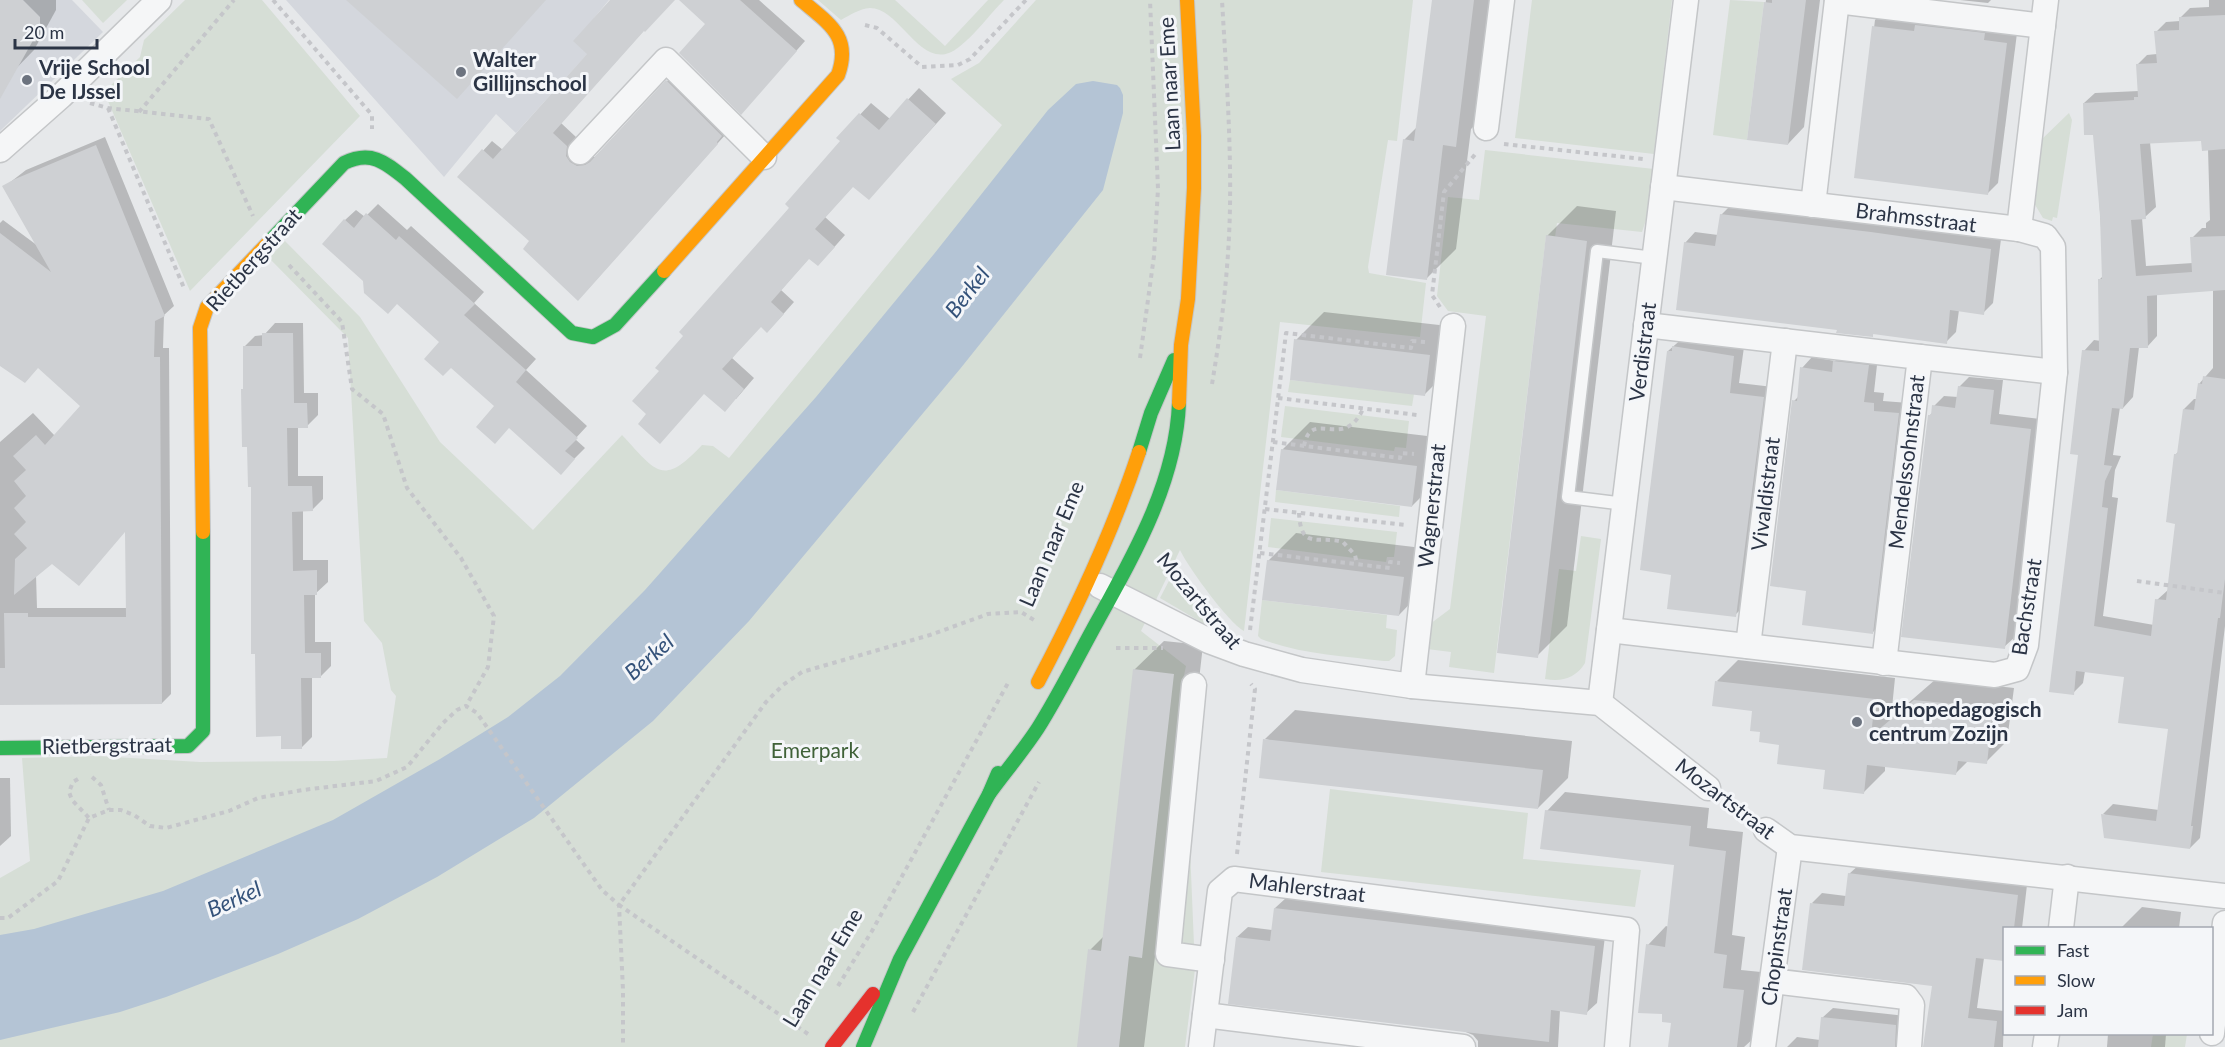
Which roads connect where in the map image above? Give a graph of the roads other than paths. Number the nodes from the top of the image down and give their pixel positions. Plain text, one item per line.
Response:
1 (159, 0) edge
2 (801, 0) edge
3 (1187, 0) edge
4 (1502, 0) edge
5 (1686, 0) edge
6 (2046, 0) edge
7 (1837, 1) edge
8 (2043, 26) junction
9 (1486, 135) road end
10 (0, 150) edge
11 (580, 152) dead end
12 (764, 157) junction
13 (1663, 187) junction
14 (1813, 205) junction
15 (2019, 229) junction
16 (1654, 258) junction
17 (1646, 324) junction
18 (1452, 336) road end
19 (1785, 341) junction
20 (1181, 345) junction
21 (1920, 357) junction
22 (2055, 372) junction
23 (1625, 504) junction
24 (1088, 581) junction
25 (1113, 592) junction
26 (1609, 630) junction
27 (1748, 646) junction
28 (1884, 663) junction
29 (1194, 685) dead end
30 (1412, 686) junction
31 (1032, 694) dead end
32 (1600, 704) junction
33 (1010, 743) dead end
34 (0, 748) edge
35 (1708, 788) road end
36 (989, 794) junction
37 (1766, 830) road end
38 (1790, 848) junction
39 (2067, 877) junction
40 (2225, 896) edge
41 (2225, 923) edge
42 (2061, 927) edge
43 (900, 959) junction
44 (1212, 960) junction
45 (1772, 981) junction
46 (1204, 1015) junction
47 (2213, 1017) edge
48 (1346, 1040) edge
49 (832, 1047) edge
50 (863, 1047) edge
51 (1201, 1047) edge
52 (1464, 1047) edge
53 (1617, 1047) edge
54 (1763, 1047) edge
55 (1909, 1047) edge

1 - 10 street
2 - 12 street
3 - 20 street, Laan naar Eme
4 - 9 street
5 - 13 street, Verdistraat
6 - 8 street
7 - 8 street
7 - 14 street
8 - 15 street
11 - 12 street
12 - 34 street, Rietbergstraat
13 - 14 street, Brahmsstraat
13 - 16 street, Verdistraat
14 - 15 street, Brahmsstraat
15 - 22 street, Bachstraat
16 - 17 street, Verdistraat
16 - 23 lane
17 - 19 street, Mendelssohnstraat
17 - 23 street, Verdistraat
18 - 30 street, Wagnerstraat
19 - 21 street, Mendelssohnstraat
19 - 27 street, Vivaldistraat
20 - 24 street, Laan naar Eme
20 - 25 street, Laan naar Eme
21 - 22 street
21 - 28 street, Mendelssohnstraat
22 - 28 street, Bachstraat
23 - 26 street, Verdistraat
24 - 25 street, Mozartstraat
24 - 31 street, Laan naar Eme
25 - 30 street, Mozartstraat
25 - 36 street, Laan naar Eme
26 - 27 street, Bachstraat
26 - 32 street, Verdistraat
27 - 28 street, Bachstraat
29 - 44 street
30 - 32 street, Mozartstraat
32 - 35 street, Mozartstraat
33 - 36 street, Laan naar Eme
36 - 43 street, Laan naar Eme
37 - 38 street, Mozartstraat
38 - 39 street, Mozartstraat
38 - 45 street, Chopinstraat
39 - 40 street, Mozartstraat
39 - 42 street
41 - 47 street
43 - 49 street, Laan naar Eme
43 - 50 street, Laan naar Eme
44 - 46 street, Mahlerstraat
44 - 53 street, Mahlerstraat
45 - 54 street, Chopinstraat
45 - 55 street
46 - 48 street
46 - 51 street, Mahlerstraat
48 - 52 street

